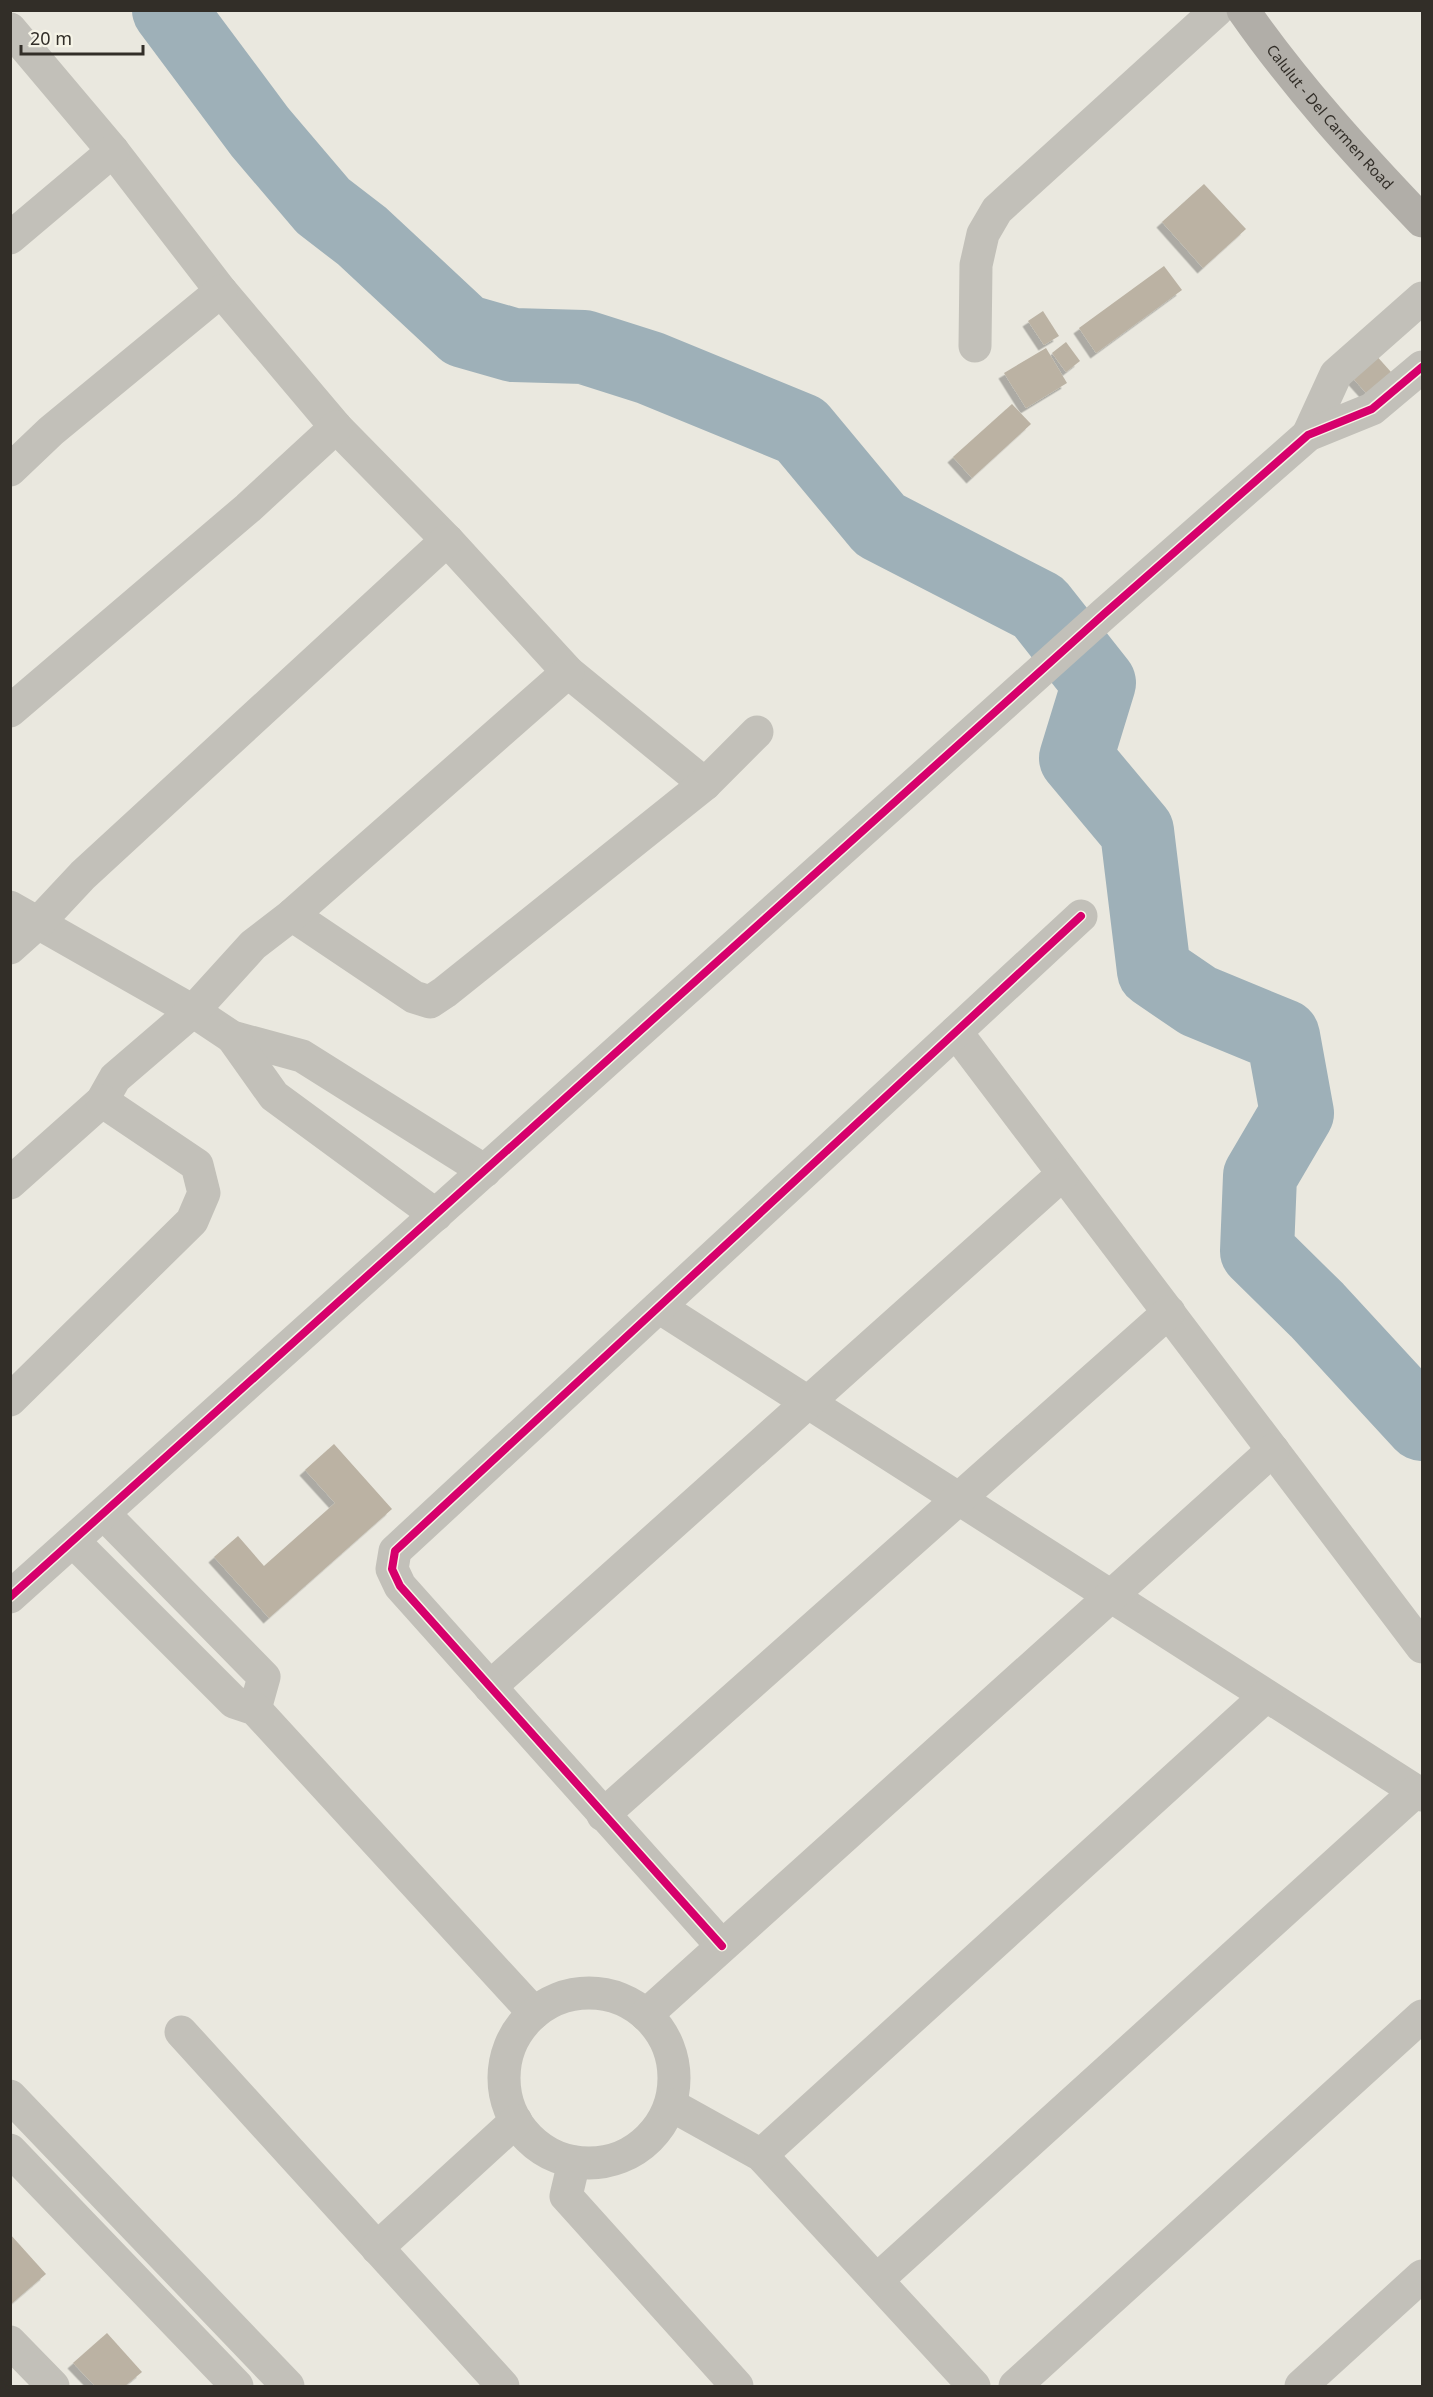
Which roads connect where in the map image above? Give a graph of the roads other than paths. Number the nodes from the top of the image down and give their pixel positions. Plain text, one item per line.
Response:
1 (1217, 10) edge
2 (1243, 10) edge
3 (10, 29) edge
4 (113, 151) junction
5 (1422, 221) edge
6 (10, 238) edge
7 (221, 291) junction
8 (1422, 298) edge
9 (1385, 331) junction
10 (975, 346) dead end
11 (1421, 369) edge
12 (336, 427) junction
13 (1308, 435) junction
14 (10, 470) edge
15 (447, 540) junction
16 (568, 672) junction
17 (10, 711) edge
18 (757, 732) dead end
19 (705, 784) junction
20 (25, 915) edge
21 (291, 915) junction
22 (1081, 916) dead end
23 (10, 948) edge
24 (194, 1011) junction
25 (956, 1032) junction
26 (232, 1037) junction
27 (102, 1101) junction
28 (485, 1171) junction
29 (1064, 1174) junction
30 (10, 1183) edge
31 (436, 1215) junction
32 (659, 1307) junction
33 (1169, 1312) junction
34 (10, 1400) edge
35 (808, 1403) junction
36 (1273, 1450) junction
37 (959, 1499) junction
38 (104, 1514) junction
39 (73, 1541) junction
40 (1111, 1596) junction
41 (10, 1597) edge
42 (1422, 1647) edge
43 (490, 1687) junction
44 (1266, 1696) junction
45 (255, 1709) junction
46 (1419, 1793) edge
47 (603, 1815) junction
48 (722, 1946) junction
49 (534, 2013) junction
50 (646, 2015) junction
51 (1422, 2016) edge
52 (181, 2032) dead end
53 (10, 2096) edge
54 (671, 2105) junction
55 (516, 2121) junction
56 (10, 2150) edge
57 (761, 2155) junction
58 (574, 2162) junction
59 (377, 2248) junction
60 (1422, 2276) edge
61 (877, 2280) junction
62 (10, 2342) edge
63 (53, 2386) edge
64 (237, 2386) edge
65 (288, 2386) edge
66 (503, 2386) edge
67 (737, 2386) edge
68 (974, 2386) edge
69 (1015, 2386) edge
70 (1301, 2386) edge

1 - 10 street
2 - 5 main road, Calulut - Del Carmen Road
3 - 4 street
4 - 6 street
4 - 7 street
7 - 12 street
7 - 14 street
8 - 9 street
9 - 11 street
9 - 13 street
11 - 13 street
12 - 15 street
12 - 17 street
13 - 28 street
15 - 16 street
15 - 20 street
16 - 19 street
16 - 21 street
18 - 19 street
19 - 21 street
20 - 23 street
20 - 24 street
21 - 24 street
22 - 25 street
24 - 26 street
24 - 27 street
25 - 29 street
25 - 32 street
26 - 28 street
26 - 31 street
27 - 30 street
27 - 34 street
28 - 31 street
29 - 33 street
29 - 35 street
31 - 38 street
32 - 35 street
32 - 43 street
33 - 36 street
33 - 37 street
35 - 37 street
35 - 43 street
36 - 40 street
36 - 42 street
37 - 40 street
37 - 47 street
38 - 39 street
38 - 45 street
39 - 41 street
39 - 45 street
40 - 44 street
40 - 48 street
43 - 47 street
44 - 46 street
44 - 57 street
45 - 49 street
46 - 61 street
47 - 48 street
48 - 50 street
49 - 50 street
49 - 55 street
50 - 54 street
51 - 69 street
52 - 59 street
53 - 65 street
54 - 57 street
54 - 58 street
55 - 58 street
55 - 59 street
56 - 64 street
57 - 61 street
58 - 67 street
59 - 66 street
60 - 70 street
61 - 68 street
62 - 63 street

